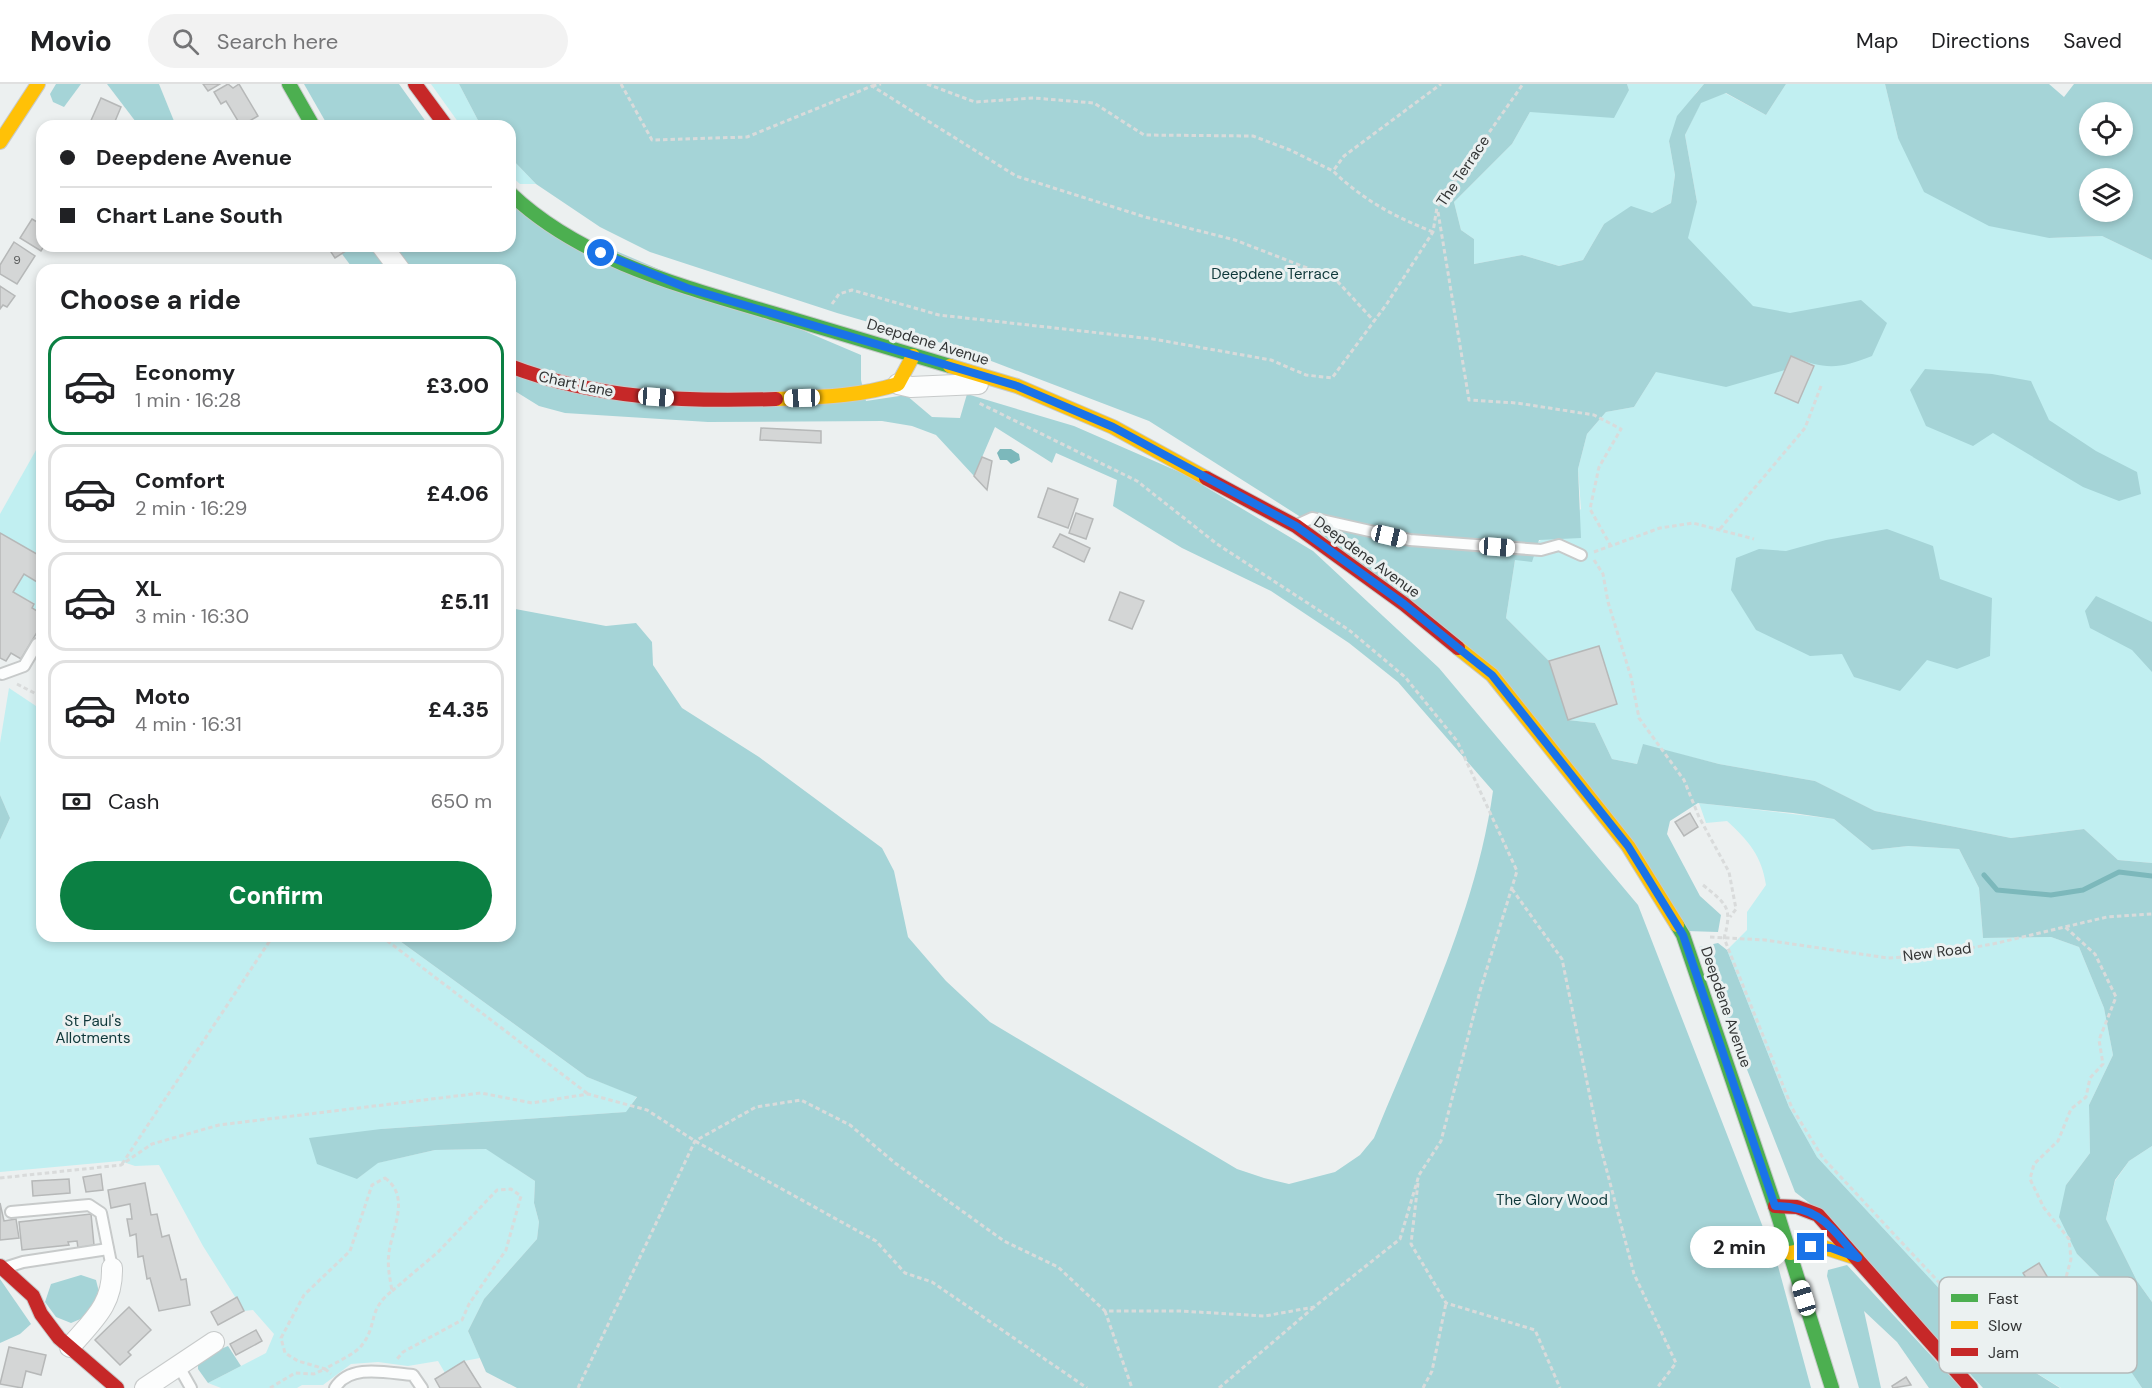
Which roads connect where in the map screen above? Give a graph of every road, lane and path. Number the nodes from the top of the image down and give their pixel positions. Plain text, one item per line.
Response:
1 (38, 84) edge
2 (289, 84) edge
3 (415, 84) edge
4 (621, 84) edge
5 (881, 84) edge
6 (927, 84) edge
7 (1441, 84) edge
8 (1523, 84) edge
9 (872, 86) junction
10 (310, 120) edge
11 (442, 120) edge
12 (3, 130) edge
13 (1333, 171) junction
14 (516, 199) edge
15 (1437, 207) junction
16 (1433, 232) junction
17 (830, 310) dead end
18 (1374, 321) junction
19 (913, 356) junction
20 (516, 368) edge
21 (898, 384) junction
22 (946, 384) junction
23 (1017, 386) junction
24 (1821, 386) dead end
25 (1296, 526) junction
26 (1720, 529) junction
27 (1754, 539) dead end
28 (1612, 548) junction
29 (1581, 555) junction
30 (36, 646) edge
31 (1, 673) edge
32 (12, 681) joint
33 (36, 694) edge
34 (1703, 885) dead end
35 (1512, 889) junction
36 (2152, 915) edge
37 (1730, 917) junction
38 (2065, 927) junction
39 (1683, 935) junction
40 (1724, 938) junction
41 (269, 942) edge
42 (389, 942) edge
43 (588, 1094) junction
44 (695, 1141) junction
45 (121, 1165) junction
46 (1419, 1175) junction
47 (0, 1178) edge
48 (1775, 1206) junction
49 (11, 1212) dead end
50 (1790, 1253) junction
51 (1858, 1258) junction
52 (110, 1259) junction
53 (2, 1267) edge
54 (2066, 1277) edge
55 (1939, 1280) edge
56 (393, 1291) junction
57 (1446, 1303) junction
58 (1314, 1307) junction
59 (1105, 1311) junction
60 (214, 1342) dead end
61 (70, 1347) junction
62 (1939, 1351) edge
63 (178, 1365) junction
64 (325, 1368) junction
65 (389, 1373) junction
66 (1958, 1373) edge
67 (337, 1384) edge
68 (117, 1388) edge
69 (146, 1388) edge
70 (191, 1388) edge
71 (270, 1388) edge
72 (422, 1388) edge
73 (578, 1388) edge
74 (1087, 1388) edge
75 (1132, 1388) edge
76 (1219, 1388) edge
77 (1423, 1388) edge
78 (1560, 1388) edge
79 (1657, 1388) edge
80 (1832, 1388) edge
81 (1971, 1388) edge

1 - 12 main road
2 - 10 main road
3 - 11 main road
4 - 9 path
5 - 9 path
6 - 13 path
7 - 13 path
8 - 15 path, The Terrace
9 - 18 path
13 - 16 path
14 - 19 main road, Deepdene Avenue
15 - 16 path, The Terrace
15 - 28 path
16 - 18 path, The Terrace
17 - 18 path, The Terrace
19 - 21 main road
19 - 23 main road, Deepdene Avenue
20 - 21 main road, Chart Lane
21 - 22 street
22 - 23 street
22 - 35 path
23 - 25 main road, Deepdene Avenue
24 - 26 path
25 - 29 lane
25 - 39 main road, Deepdene Avenue
26 - 27 path
26 - 28 path
28 - 29 path
29 - 37 path
30 - 31 lane
31 - 32 lane
32 - 33 path
34 - 37 path
35 - 46 path
35 - 79 path
36 - 38 path, New Road
37 - 40 path
38 - 40 path, New Road
38 - 54 path
39 - 40 path, New Road
39 - 48 main road, Deepdene Avenue
40 - 55 path
41 - 45 path
42 - 43 path
43 - 44 path
43 - 45 path
44 - 59 path
44 - 73 path
44 - 74 path
45 - 47 path
46 - 57 path
46 - 58 path
48 - 50 main road, Deepdene Avenue
48 - 51 main road
49 - 52 lane
50 - 51 main road
50 - 80 main road, Deepdene Avenue
51 - 62 main road
52 - 53 lane
52 - 61 street
53 - 61 main road
56 - 64 path
56 - 64 path
56 - 65 path
57 - 77 path
57 - 78 path
58 - 59 path
58 - 76 path
59 - 75 path
60 - 63 street
61 - 68 main road
63 - 69 street
63 - 70 lane
64 - 67 path
64 - 71 path
65 - 67 lane
65 - 72 lane
66 - 81 main road

